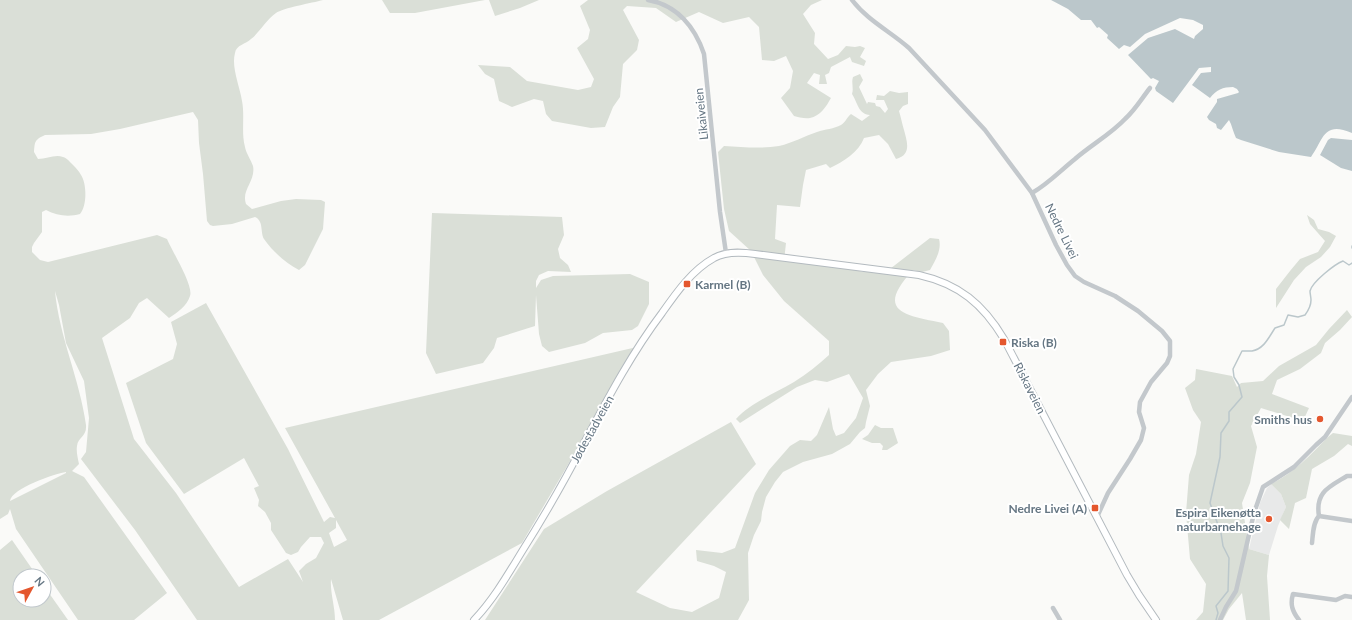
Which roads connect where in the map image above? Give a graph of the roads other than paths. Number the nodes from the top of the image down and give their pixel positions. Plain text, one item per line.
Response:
1 (648, 0) edge
2 (852, 0) edge
3 (1150, 88) dead end
4 (1032, 192) junction
5 (726, 253) junction
6 (1352, 397) edge
7 (1352, 476) edge
8 (1319, 516) junction
9 (1097, 517) junction
10 (1352, 521) edge
11 (1312, 543) dead end
12 (1352, 597) edge
13 (1054, 608) dead end
14 (474, 620) edge
15 (1060, 620) edge
16 (1156, 620) edge
17 (1220, 620) edge
18 (1298, 620) edge

1 - 5 street, Likaiveien
2 - 4 street, Nedre Livei
3 - 4 street
4 - 9 street, Nedre Livei
5 - 9 main road, Riskaveien
5 - 14 main road, Jødestadveien
6 - 17 street
7 - 8 street
8 - 10 street
8 - 11 street
9 - 16 main road, Riskaveien
12 - 18 street
13 - 15 street

